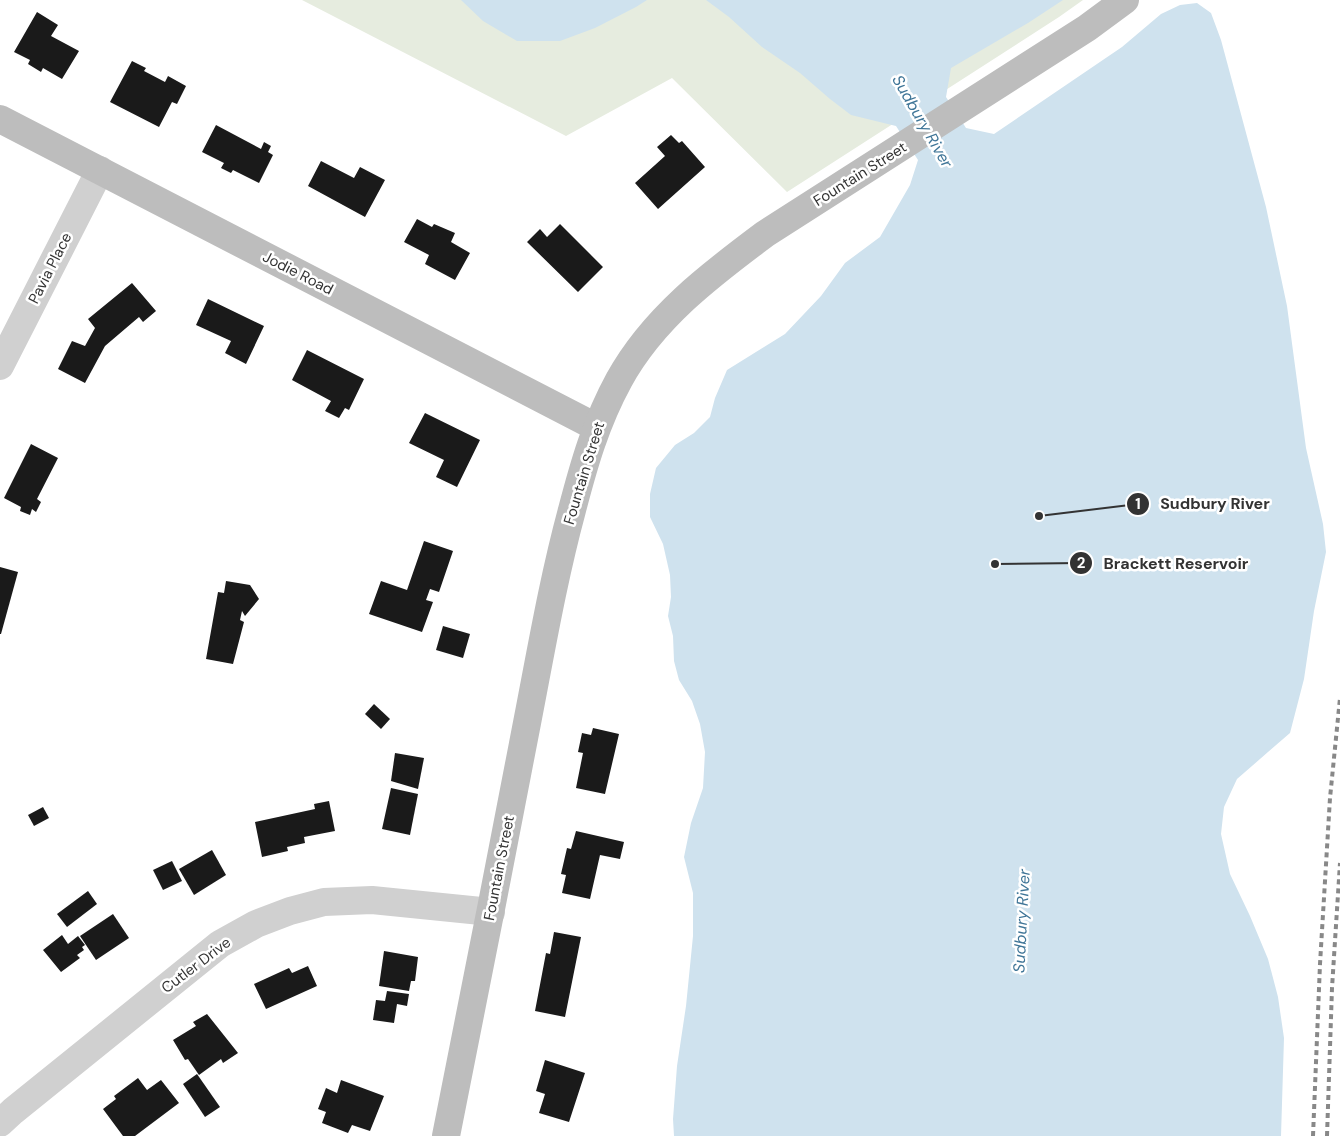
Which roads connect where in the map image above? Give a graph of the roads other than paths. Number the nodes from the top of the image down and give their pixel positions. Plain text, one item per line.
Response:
1 (1126, 0) edge
2 (0, 118) edge
3 (100, 170) junction
4 (0, 366) edge
5 (596, 427) junction
6 (491, 912) junction
7 (0, 1123) edge
8 (446, 1136) edge

1 - 5 street, Fountain Street
2 - 3 street, Jodie Road
3 - 4 street, Pavia Place
3 - 5 street, Jodie Road
5 - 6 street, Fountain Street
6 - 7 street, Cutler Drive
6 - 8 street, Fountain Street

